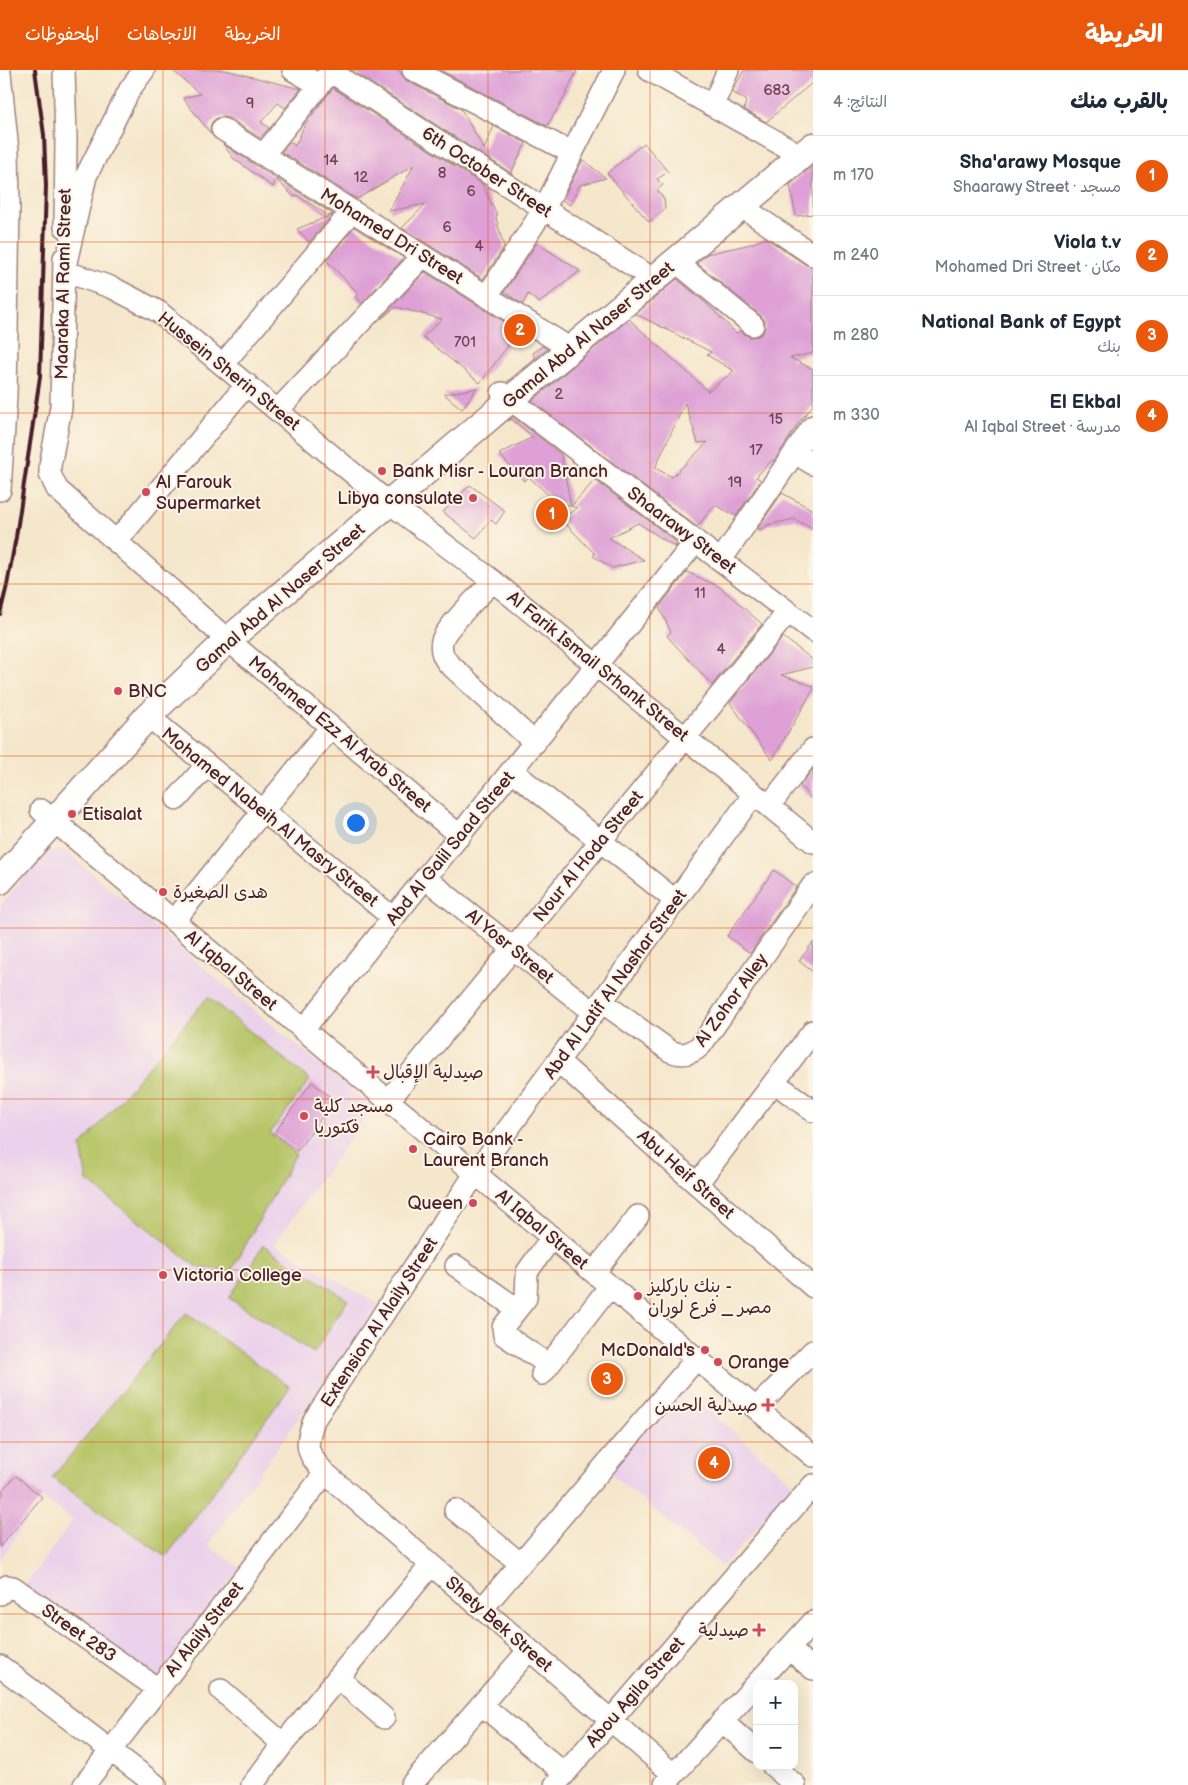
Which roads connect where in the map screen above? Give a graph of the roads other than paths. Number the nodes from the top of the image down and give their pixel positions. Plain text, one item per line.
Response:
1 (64, 70) edge
2 (144, 70) edge
3 (294, 70) edge
4 (413, 70) edge
5 (614, 70) edge
6 (649, 70) edge
7 (728, 70) edge
8 (0, 73) edge
9 (327, 76) edge
10 (713, 105) junction
11 (2, 111) edge
12 (813, 128) edge
13 (222, 130) dead end
14 (802, 150) edge
15 (572, 153) junction
16 (263, 155) junction
17 (741, 206) junction
18 (544, 209) junction
19 (352, 211) junction
20 (4, 246) edge
21 (813, 255) edge
22 (423, 256) junction
23 (675, 261) junction
24 (64, 271) junction
25 (644, 273) junction
26 (487, 296) junction
27 (4, 309) edge
28 (753, 325) dead end
29 (561, 343) junction
30 (223, 364) junction
31 (247, 384) junction
32 (3, 394) edge
33 (507, 396) junction
34 (278, 410) junction
35 (813, 426) edge
36 (795, 453) junction
37 (813, 464) edge
38 (1, 478) edge
39 (62, 494) joint
40 (384, 499) junction
41 (696, 541) junction
42 (116, 542) junction
43 (721, 560) junction
44 (493, 581) junction
45 (788, 612) junction
46 (813, 631) edge
47 (225, 637) junction
48 (597, 666) junction
49 (148, 716) junction
50 (330, 728) junction
51 (685, 737) junction
52 (534, 743) junction
53 (813, 749) edge
54 (207, 765) junction
55 (512, 771) junction
56 (177, 799) dead end
57 (761, 800) junction
58 (263, 811) junction
59 (47, 815) junction
60 (460, 836) junction
61 (600, 841) junction
62 (813, 842) edge
63 (0, 856) edge
64 (425, 878) junction
65 (0, 881) edge
66 (813, 885) edge
67 (676, 901) junction
68 (393, 918) junction
69 (174, 921) junction
70 (513, 948) junction
71 (598, 1007) junction
72 (303, 1030) junction
73 (813, 1031) edge
74 (558, 1062) junction
75 (774, 1082) junction
76 (388, 1101) junction
77 (813, 1111) edge
78 (475, 1174) junction
79 (697, 1184) junction
80 (638, 1216) dead end
81 (552, 1237) junction
82 (456, 1266) dead end
83 (594, 1272) junction
84 (610, 1286) junction
85 (813, 1288) edge
86 (517, 1309) junction
87 (813, 1351) edge
88 (697, 1358) junction
89 (756, 1408) junction
90 (813, 1456) edge
91 (324, 1473) junction
92 (813, 1485) edge
93 (455, 1510) dead end
94 (521, 1564) junction
95 (431, 1565) junction
96 (0, 1594) edge
97 (482, 1609) junction
98 (813, 1622) edge
99 (789, 1649) junction
100 (530, 1650) junction
101 (0, 1666) edge
102 (813, 1669) edge
103 (338, 1678) junction
104 (158, 1689) junction
105 (221, 1690) dead end
106 (482, 1705) junction
107 (384, 1718) dead end
108 (611, 1720) junction
109 (722, 1721) junction
110 (283, 1744) junction
111 (753, 1748) edge
112 (111, 1750) junction
113 (778, 1770) edge
114 (560, 1779) edge
115 (669, 1780) edge
116 (84, 1785) edge
117 (156, 1785) edge
118 (252, 1785) edge
119 (411, 1785) edge
120 (795, 1785) edge

1 - 24 street, Maaraka Al Raml Street
2 - 24 street
3 - 9 street, 6th October Street
4 - 15 street
5 - 15 street
6 - 10 street
7 - 10 street
8 - 11 street
9 - 16 street
9 - 18 street, 6th October Street
10 - 14 street
11 - 20 street
12 - 14 main road, Gamal Abd Al Naser Street
13 - 16 street, Mohamed Dri Street
14 - 17 main road, Gamal Abd Al Naser Street
14 - 25 main road, Gamal Abd Al Naser Street
15 - 18 street
16 - 19 street, Mohamed Dri Street
17 - 21 street
17 - 23 main road, Gamal Abd Al Naser Street
18 - 25 street, 6th October Street
18 - 26 street
19 - 22 street, Mohamed Dri Street
19 - 30 street
20 - 27 street
22 - 26 street, Mohamed Dri Street
22 - 34 street
23 - 28 street
23 - 33 main road, Gamal Abd Al Naser Street
24 - 30 street, Hussein Sherin Street
24 - 39 street, Maaraka Al Raml Street
25 - 29 main road, Gamal Abd Al Naser Street
26 - 29 street, Mohamed Dri Street
27 - 32 street
29 - 33 main road, Gamal Abd Al Naser Street
30 - 31 street, Hussein Sherin Street
31 - 34 street, Hussein Sherin Street
31 - 42 street
32 - 38 street
33 - 40 main road, Gamal Abd Al Naser Street
33 - 41 street, Shaarawy Street
34 - 40 street, Hussein Sherin Street
35 - 36 street
36 - 37 street
36 - 43 street
39 - 42 street, Mohamed Ezz Al Arab Street
40 - 44 street, Al Farik Ismail Srhank Street
40 - 47 main road, Gamal Abd Al Naser Street
41 - 43 street, Shaarawy Street
41 - 48 street, Abd Al Galil Saad Street
42 - 47 street, Mohamed Ezz Al Arab Street
43 - 45 street, Shaarawy Street
44 - 48 street, Al Farik Ismail Srhank Street
44 - 52 street
45 - 46 street, Shaarawy Street
45 - 51 street, Nour Al Hoda Street
47 - 49 main road, Gamal Abd Al Naser Street
47 - 50 street, Mohamed Ezz Al Arab Street
47 - 59 main road, Gamal Abd Al Naser Street
48 - 51 street, Al Farik Ismail Srhank Street
48 - 52 street, Abd Al Galil Saad Street
49 - 54 street, Mohamed Nabeih Al Masry Street
49 - 59 main road, Gamal Abd Al Naser Street
50 - 58 street
50 - 60 street, Mohamed Ezz Al Arab Street
51 - 57 street, Al Farik Ismail Srhank Street
51 - 61 street, Nour Al Hoda Street
52 - 55 street, Abd Al Galil Saad Street
53 - 57 street, Abd Al Latif Al Nashar Street
54 - 56 street
54 - 58 street, Mohamed Nabeih Al Masry Street
55 - 60 street, Abd Al Galil Saad Street
55 - 61 street
57 - 62 street, Al Farik Ismail Srhank Street
57 - 67 street, Abd Al Latif Al Nashar Street
58 - 68 street, Mohamed Nabeih Al Masry Street
58 - 69 street
59 - 63 main road, Gamal Abd Al Naser Street
59 - 65 main road, Gamal Abd Al Naser Street
59 - 69 street, Al Iqbal Street
60 - 64 street, Abd Al Galil Saad Street
61 - 67 street
61 - 70 street, Nour Al Hoda Street
64 - 68 street, Abd Al Galil Saad Street
64 - 70 street, Al Yosr Street
66 - 71 street, Al Zohor Alley
67 - 71 street, Abd Al Latif Al Nashar Street
68 - 72 street, Abd Al Galil Saad Street
69 - 72 street, Al Iqbal Street
70 - 71 street, Al Yosr Street
70 - 76 street, Nour Al Hoda Street
71 - 74 street, Abd Al Latif Al Nashar Street
72 - 76 street, Al Iqbal Street
73 - 75 street
74 - 78 street, Abd Al Latif Al Nashar Street
74 - 79 street, Abu Heif Street
75 - 77 street
75 - 79 street
76 - 78 street, Al Iqbal Street
78 - 81 street, Al Iqbal Street
78 - 91 street, Extension Al Alaily Street
79 - 85 street, Abu Heif Street
80 - 83 street
81 - 83 street, Al Iqbal Street
81 - 86 street
82 - 86 street
83 - 84 street, Al Iqbal Street
84 - 86 street
84 - 88 street, Al Iqbal Street
87 - 89 street
88 - 89 street, Al Iqbal Street
88 - 94 street
89 - 90 street, Al Iqbal Street
91 - 95 street, Shety Bek Street
91 - 104 street, Al Alaily Street
92 - 108 street, Abou Agila Street
93 - 94 street
94 - 97 street
95 - 97 street, Shety Bek Street
95 - 103 street
96 - 104 street, Street 283
97 - 100 street, Shety Bek Street
98 - 99 street
99 - 102 street
99 - 109 street
100 - 106 street
100 - 108 street, Shety Bek Street
101 - 112 street
103 - 107 street
103 - 110 street
104 - 112 street, Al Alaily Street
105 - 110 street
106 - 114 street
106 - 119 street
108 - 114 street, Abou Agila Street
108 - 115 street, Shety Bek Street
109 - 111 street
109 - 115 street
110 - 118 street
112 - 116 street, Al Alaily Street
112 - 117 street
113 - 120 street

